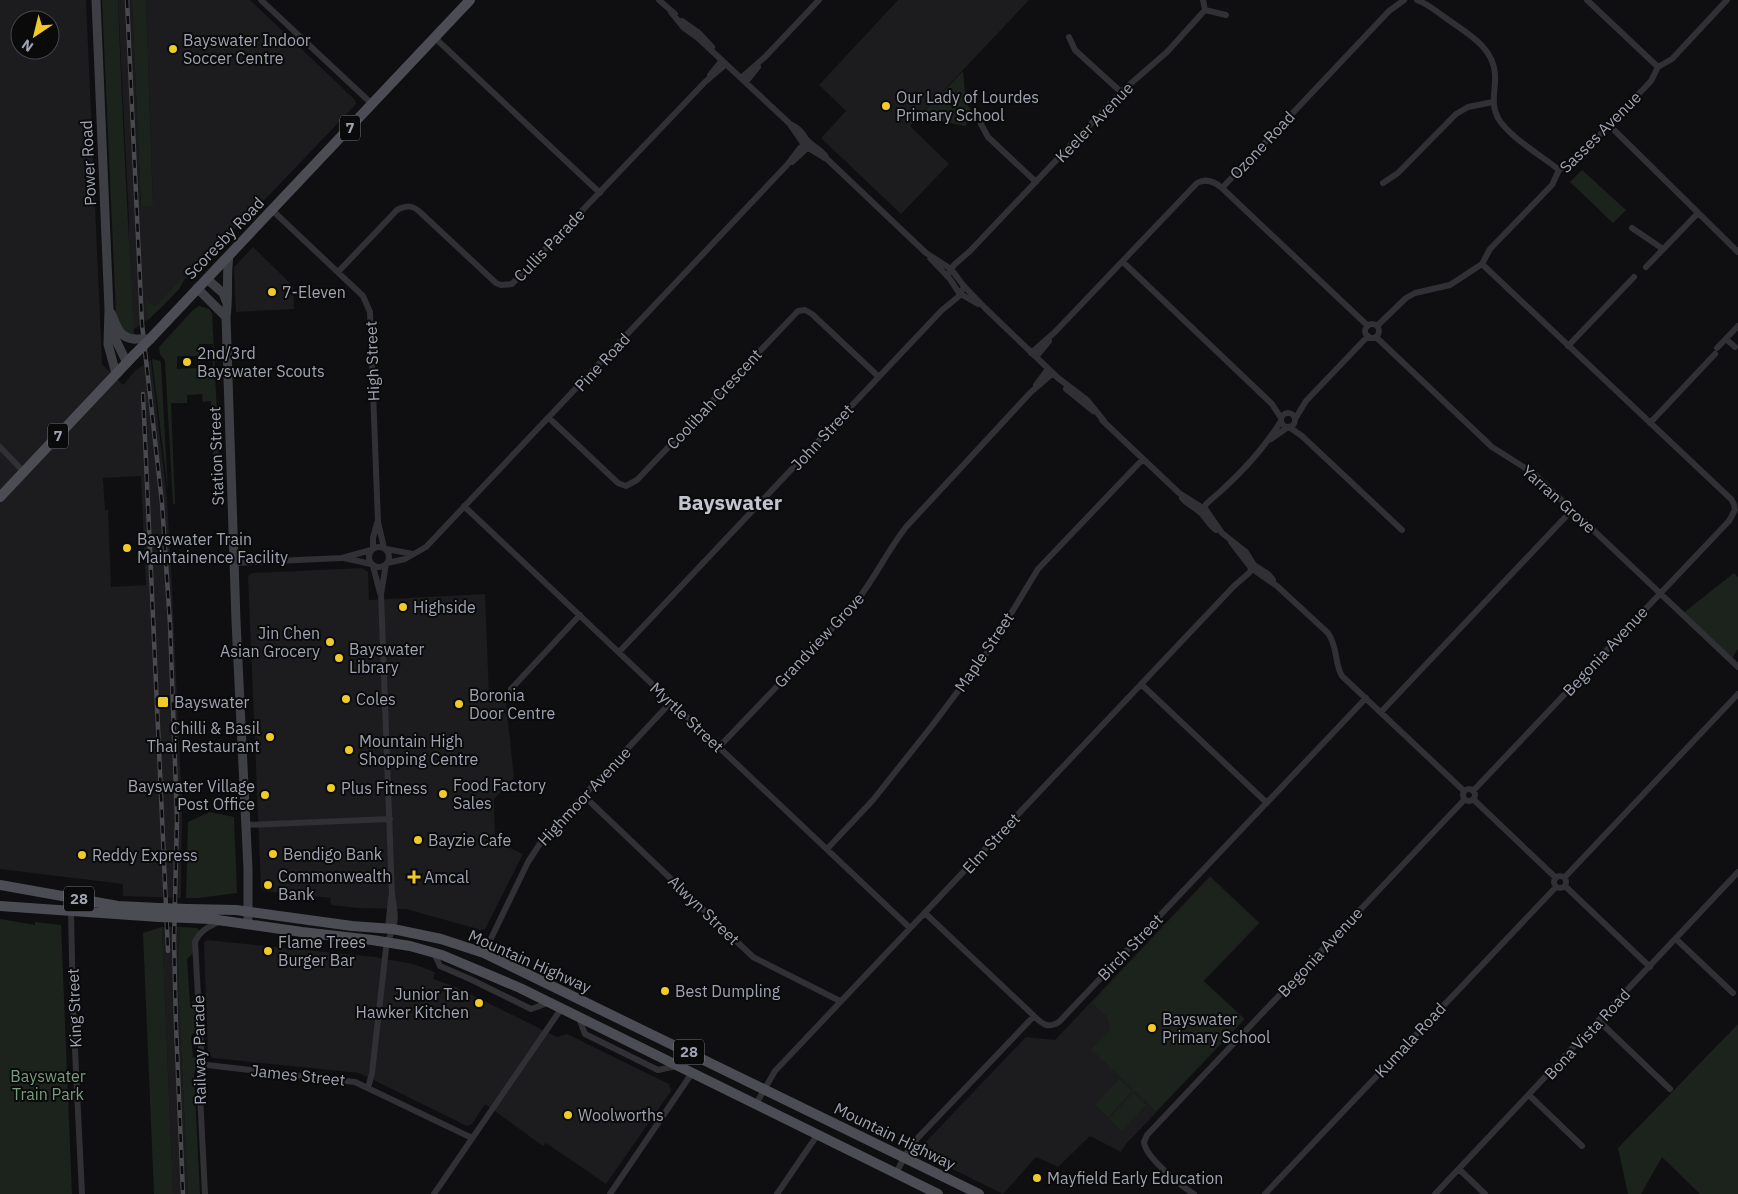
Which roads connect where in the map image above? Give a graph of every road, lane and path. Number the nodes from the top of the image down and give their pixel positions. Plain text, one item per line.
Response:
1 (96, 0) edge
2 (261, 0) edge
3 (470, 0) edge
4 (659, 0) edge
5 (819, 0) edge
6 (1203, 0) edge
7 (1404, 0) edge
8 (1417, 0) edge
9 (1587, 0) edge
10 (1727, 0) edge
11 (1205, 10) junction
12 (1226, 15) dead end
13 (1069, 37) dead end
14 (435, 38) junction
15 (724, 62) junction
16 (1658, 67) junction
17 (744, 80) junction
18 (1121, 92) junction
19 (1493, 102) junction
20 (372, 104) junction
21 (981, 124) dead end
22 (1608, 124) junction
23 (807, 145) junction
24 (1559, 170) junction
25 (1036, 182) junction
26 (1383, 183) dead end
27 (1222, 188) junction
28 (600, 193) junction
29 (272, 210) junction
30 (1698, 213) junction
31 (1632, 228) dead end
32 (1663, 249) junction
33 (1738, 252) edge
34 (926, 253) junction
35 (229, 256) junction
36 (1123, 262) junction
37 (1482, 264) junction
38 (1646, 266) dead end
39 (952, 271) junction
40 (338, 272) junction
41 (947, 276) junction
42 (1634, 277) dead end
43 (207, 279) junction
44 (964, 287) junction
45 (197, 288) junction
46 (959, 292) junction
47 (228, 303) junction
48 (109, 308) junction
49 (985, 308) junction
50 (226, 317) junction
51 (110, 325) junction
52 (1368, 326) junction
53 (1377, 326) junction
54 (1738, 326) edge
55 (1368, 336) junction
56 (1376, 337) junction
57 (150, 339) junction
58 (1726, 339) junction
59 (1568, 346) junction
60 (1735, 347) dead end
61 (1034, 355) junction
62 (127, 363) junction
63 (116, 374) junction
64 (1053, 374) junction
65 (879, 377) junction
66 (1306, 401) junction
67 (1272, 404) junction
68 (1288, 413) junction
69 (549, 418) junction
70 (1281, 420) junction
71 (1650, 423) junction
72 (1292, 424) junction
73 (1268, 441) junction
74 (0, 447) edge
75 (1143, 458) junction
76 (24, 472) junction
77 (0, 497) edge
78 (464, 506) junction
79 (1203, 510) junction
80 (1572, 510) junction
81 (1736, 510) edge
82 (378, 522) junction
83 (1402, 530) dead end
84 (372, 549) junction
85 (385, 549) junction
86 (412, 554) junction
87 (342, 558) junction
88 (234, 563) junction
89 (387, 564) junction
90 (372, 565) junction
91 (1252, 567) junction
92 (1660, 593) junction
93 (381, 594) junction
94 (580, 615) junction
95 (619, 652) junction
96 (1738, 667) edge
97 (1141, 684) junction
98 (511, 689) dead end
99 (1738, 694) edge
100 (1366, 698) junction
101 (671, 702) junction
102 (1381, 712) junction
103 (719, 746) junction
104 (1473, 790) junction
105 (1464, 791) junction
106 (584, 796) junction
107 (1474, 799) junction
108 (1464, 800) junction
109 (1267, 803) junction
110 (390, 819) junction
111 (245, 825) junction
112 (827, 849) junction
113 (1738, 872) edge
114 (1565, 877) junction
115 (1556, 878) junction
116 (0, 885) edge
117 (1565, 886) junction
118 (1556, 887) junction
119 (0, 906) edge
120 (71, 911) junction
121 (248, 912) junction
122 (925, 912) junction
123 (159, 913) junction
124 (188, 913) junction
125 (222, 921) junction
126 (248, 924) junction
127 (910, 928) junction
128 (391, 929) junction
129 (1676, 939) junction
130 (387, 943) junction
131 (484, 953) junction
132 (1650, 967) junction
133 (1733, 992) dead end
134 (840, 1001) junction
135 (561, 1009) junction
136 (1034, 1016) junction
137 (1599, 1021) junction
138 (202, 1068) junction
139 (692, 1073) junction
140 (368, 1088) junction
141 (764, 1089) junction
142 (1670, 1089) dead end
143 (1529, 1095) junction
144 (756, 1104) junction
145 (818, 1134) junction
146 (472, 1138) junction
147 (1582, 1146) dead end
148 (904, 1157) junction
149 (1459, 1169) junction
150 (896, 1173) junction
151 (1189, 1193) edge
152 (82, 1194) edge
153 (205, 1194) edge
154 (434, 1194) edge
155 (610, 1194) edge
156 (777, 1194) edge
157 (938, 1194) edge
158 (979, 1194) edge
159 (1265, 1194) edge
160 (1435, 1194) edge
161 (1485, 1194) edge

1 - 48 main road, Power Road
2 - 20 street
3 - 14 main road, Scoresby Road / 7
4 - 15 street
5 - 17 street
6 - 11 street
7 - 27 street, Ozone Road
8 - 19 street
9 - 16 street
10 - 16 street, Sasses Avenue
11 - 12 street
11 - 18 street, Keeler Avenue
13 - 18 street
14 - 20 main road, Scoresby Road / 7
14 - 28 street
15 - 17 street
15 - 28 street, Cullis Parade
16 - 22 street, Sasses Avenue
17 - 23 street
18 - 25 street, Keeler Avenue
19 - 24 street
19 - 26 street
20 - 29 main road, Scoresby Road / 7
21 - 25 street
22 - 24 street, Sasses Avenue
22 - 30 street
23 - 34 street
23 - 69 street, Pine Road
24 - 37 street, Sasses Avenue
25 - 39 street, Keeler Avenue
27 - 36 street, Ozone Road
27 - 52 street
28 - 40 street, Cullis Parade
29 - 35 main road, Scoresby Road / 7
29 - 40 street, High Street
30 - 32 street
30 - 33 street
31 - 32 street
32 - 38 street
34 - 39 street
34 - 41 street
35 - 43 main road, Scoresby Road / 7
35 - 47 main road, Station Street
36 - 61 street, Ozone Road
36 - 67 street
37 - 53 street, Sasses Avenue
37 - 59 street, Begonia Avenue
39 - 41 street, Keeler Avenue
39 - 44 street
40 - 82 street, High Street
41 - 46 street
42 - 59 street
43 - 45 main road, Scoresby Road / 7
43 - 47 main road
44 - 46 street, John Street
44 - 49 street
45 - 50 main road
45 - 57 main road, Scoresby Road / 7
46 - 49 street
46 - 65 street, John Street
47 - 50 main road, Station Street
48 - 51 main road, Power Road
48 - 57 main road, bridge
49 - 61 street
50 - 88 main road, Station Street
51 - 62 main road, Power Road
51 - 63 main road, Power Road
52 - 53 street
52 - 55 street
53 - 56 street
54 - 58 street
55 - 56 street
55 - 66 street
56 - 80 street, Yarran Grove
57 - 62 main road, Scoresby Road / 7, bridge
58 - 60 street
58 - 71 street
59 - 71 street, Begonia Avenue
61 - 64 street
62 - 63 main road, Scoresby Road / 7
63 - 76 main road, Scoresby Road / 7
64 - 75 street
64 - 103 street, Grandview Grove
65 - 69 street, Coolibah Crescent
65 - 95 street, John Street
66 - 68 street
66 - 72 street
67 - 68 street
67 - 70 street
68 - 70 street
68 - 72 street
69 - 78 street, Pine Road
70 - 72 street
70 - 73 street
71 - 81 street, Begonia Avenue
72 - 73 street
72 - 83 street
73 - 79 street
74 - 76 street
75 - 79 street
75 - 112 street, Maple Street
76 - 77 main road, Scoresby Road / 7
78 - 86 street, Pine Road
78 - 94 street, Myrtle Street
79 - 91 street
80 - 92 street, Yarran Grove
80 - 102 street
81 - 92 street, Begonia Avenue
82 - 84 street, High Street
82 - 85 street, High Street
84 - 85 street
84 - 87 street
84 - 90 street
85 - 86 street
85 - 89 street
86 - 89 street, Pine Road
87 - 88 street
87 - 90 street
88 - 111 main road, Station Street
89 - 90 street
89 - 93 street
90 - 93 street
91 - 97 street, Elm Street
91 - 100 street
92 - 96 street, Yarran Grove
92 - 104 street, Begonia Avenue
93 - 110 street
94 - 95 street, Myrtle Street
94 - 98 street
95 - 101 street, Myrtle Street
97 - 109 street
97 - 122 street, Elm Street
99 - 114 street
100 - 102 street
100 - 109 street, Birch Street
101 - 103 street, Myrtle Street
101 - 106 street, Highmoor Avenue
102 - 105 street
103 - 112 street, Myrtle Street
104 - 105 street
104 - 107 street
105 - 108 street
106 - 131 street, Highmoor Avenue
106 - 134 street, Alwyn Street
107 - 108 street
107 - 115 street
108 - 151 street, Begonia Avenue
109 - 136 street, Birch Street
110 - 111 street
110 - 128 street
111 - 121 main road, Station Street
112 - 127 street, Myrtle Street
113 - 129 street, Bona Vista Road
114 - 115 street
114 - 117 street
115 - 118 street
116 - 120 main road
116 - 123 main road, Mountain Highway / 28
117 - 118 street
117 - 132 street
118 - 159 street, Kumala Road
119 - 120 main road, Mountain Highway / 28
120 - 123 main road, Mountain Highway / 28
120 - 152 street, King Street
121 - 124 main road, Mountain Highway / 28
121 - 126 main road, Station Street
121 - 128 main road, Mountain Highway / 28
122 - 127 street, Elm Street
122 - 136 street
123 - 124 main road, Mountain Highway / 28, bridge
124 - 125 main road, Mountain Highway / 28
125 - 126 main road, Mountain Highway / 28
125 - 138 street, Railway Parade
126 - 130 main road, Mountain Highway / 28
127 - 134 street, Elm Street
128 - 130 street
128 - 131 main road, Mountain Highway / 28
129 - 132 street, Bona Vista Road
129 - 133 street
130 - 135 main road, Mountain Highway / 28
130 - 140 street
131 - 141 main road, Mountain Highway / 28
132 - 137 street, Bona Vista Road
134 - 141 street, Elm Street
135 - 139 main road, Mountain Highway / 28
135 - 146 street
136 - 148 street
137 - 142 street
137 - 143 street, Bona Vista Road
138 - 140 street, James Street
138 - 153 street, Railway Parade
139 - 144 main road, Mountain Highway / 28
139 - 155 street
140 - 146 street, James Street
141 - 144 street, Elm Street
141 - 148 main road, Mountain Highway / 28
143 - 147 street
143 - 149 street, Bona Vista Road
144 - 145 main road, Mountain Highway / 28
145 - 150 main road, Mountain Highway / 28
145 - 156 street
146 - 154 street
148 - 150 street
148 - 158 main road, Mountain Highway / 28
149 - 160 street, Bona Vista Road
149 - 161 street
150 - 157 main road, Mountain Highway / 28

